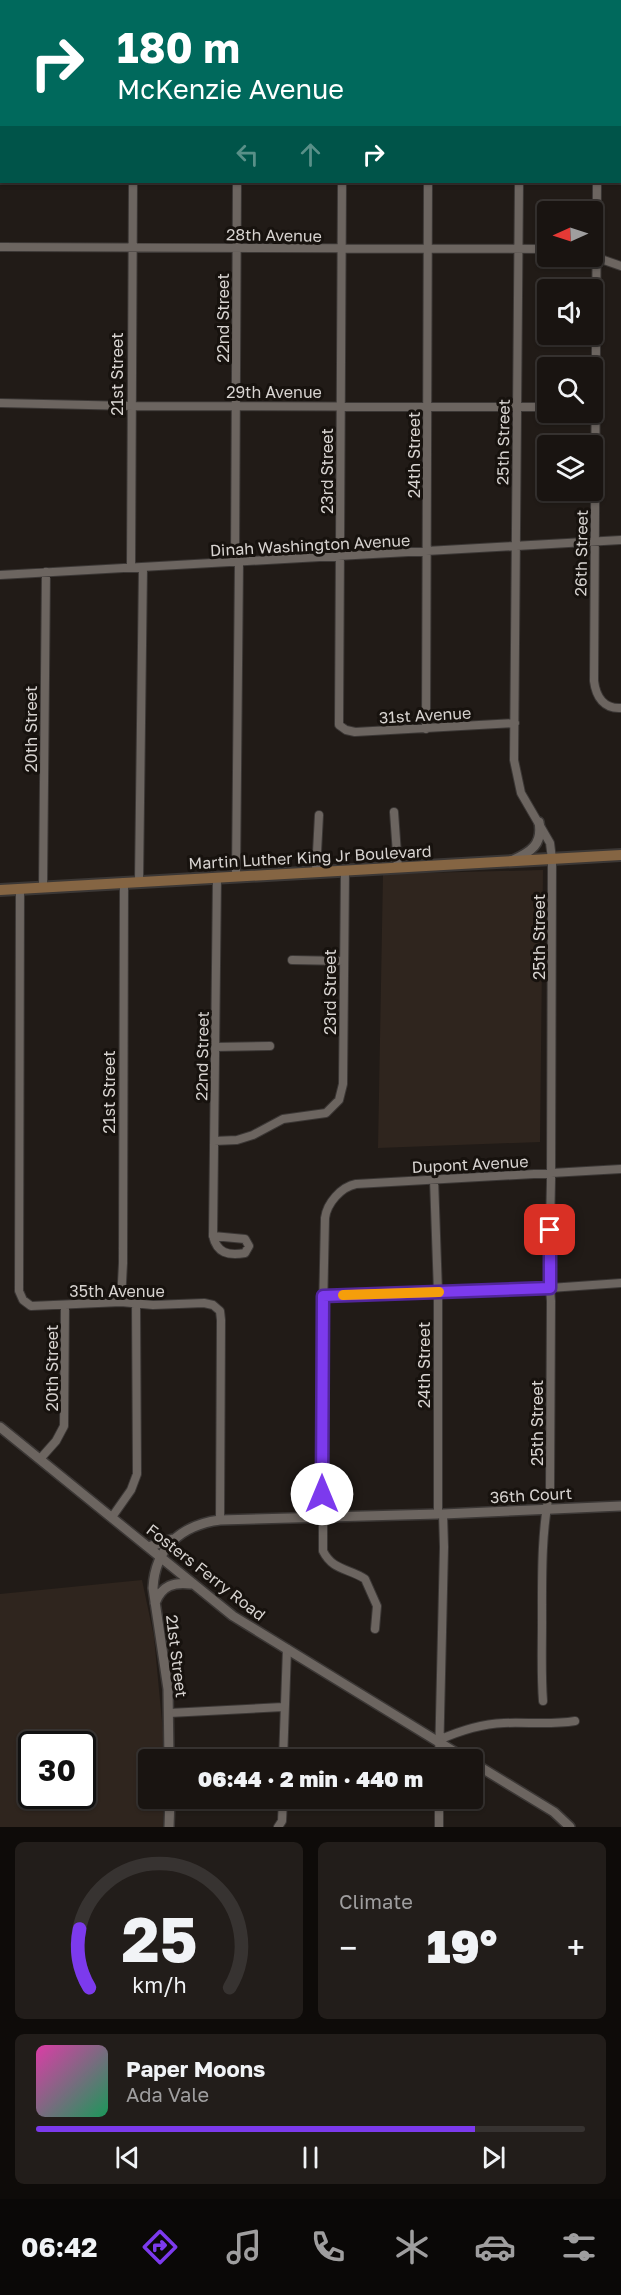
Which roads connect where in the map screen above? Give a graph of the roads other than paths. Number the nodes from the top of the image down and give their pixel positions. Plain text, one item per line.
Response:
1 (133, 183) edge
2 (237, 183) edge
3 (342, 183) edge
4 (428, 183) edge
5 (519, 183) edge
6 (597, 183) edge
7 (596, 201) edge
8 (0, 247) edge
9 (133, 247) junction
10 (237, 247) junction
11 (537, 249) edge
12 (341, 250) junction
13 (428, 250) junction
14 (518, 250) junction
15 (603, 260) edge
16 (621, 266) edge
17 (598, 267) edge
18 (596, 357) edge
19 (0, 403) edge
20 (236, 405) junction
21 (132, 406) junction
22 (341, 406) junction
23 (517, 406) junction
24 (427, 407) junction
25 (537, 407) edge
26 (595, 423) edge
27 (621, 540) edge
28 (595, 541) junction
29 (515, 547) junction
30 (427, 552) junction
31 (340, 556) junction
32 (237, 562) junction
33 (131, 567) junction
34 (143, 567) junction
35 (46, 572) junction
36 (0, 575) edge
37 (621, 708) edge
38 (515, 723) junction
39 (339, 724) joint
40 (426, 729) junction
41 (394, 812) dead end
42 (319, 815) dead end
43 (538, 822) junction
44 (621, 855) edge
45 (552, 859) junction
46 (510, 862) junction
47 (398, 868) junction
48 (345, 870) junction
49 (316, 871) junction
50 (236, 876) junction
51 (217, 877) junction
52 (139, 881) junction
53 (124, 882) junction
54 (43, 887) junction
55 (20, 888) junction
56 (0, 890) edge
57 (292, 960) dead end
58 (344, 961) junction
59 (270, 1046) dead end
60 (215, 1047) junction
61 (214, 1141) junction
62 (621, 1169) edge
63 (551, 1172) junction
64 (434, 1179) junction
65 (213, 1236) dead end
66 (621, 1283) edge
67 (550, 1288) junction
68 (438, 1292) junction
69 (323, 1296) junction
70 (121, 1302) junction
71 (136, 1303) junction
72 (65, 1305) junction
73 (0, 1427) edge
74 (40, 1459) junction
75 (621, 1506) edge
76 (546, 1509) junction
77 (440, 1514) junction
78 (112, 1516) junction
79 (322, 1518) junction
80 (220, 1520) junction
81 (173, 1539) junction
82 (148, 1547) junction
83 (161, 1558) junction
84 (193, 1584) junction
85 (155, 1603) junction
86 (375, 1629) dead end
87 (287, 1649) junction
88 (543, 1701) dead end
89 (284, 1707) junction
90 (169, 1713) junction
91 (575, 1721) dead end
92 (440, 1740) junction
93 (169, 1749) edge
94 (283, 1749) edge
95 (440, 1749) edge
96 (453, 1749) edge
97 (483, 1769) edge
98 (170, 1809) edge
99 (283, 1809) edge
100 (439, 1809) edge
101 (169, 1827) edge
102 (278, 1827) edge
103 (439, 1827) edge
104 (570, 1827) edge

1 - 9 street, 21st Street
2 - 10 street, 22nd Street
3 - 12 street, 23rd Street
4 - 13 street, 24th Street
5 - 14 street, 25th Street
6 - 7 street, 26th Street
8 - 9 street, 28th Avenue
9 - 10 street, 28th Avenue
9 - 21 street, 21st Street
10 - 12 street, 28th Avenue
10 - 20 street, 22nd Street
11 - 14 street, 28th Avenue
12 - 13 street, 28th Avenue
12 - 22 street, 23rd Street
13 - 14 street, 28th Avenue
13 - 24 street, 24th Street
14 - 23 street, 25th Street
15 - 16 street
17 - 18 street, 26th Street
19 - 21 street, 29th Avenue
20 - 21 street, 29th Avenue
20 - 22 street, 29th Avenue
20 - 32 street, 22nd Street
21 - 33 street, 21st Street
22 - 24 street, 29th Avenue
22 - 31 street, 23rd Street
23 - 24 street, 29th Avenue
23 - 25 street, 29th Avenue
23 - 29 street, 25th Street
24 - 30 street, 24th Street
26 - 28 street, 26th Street
27 - 28 street, Dinah Washington Avenue
28 - 29 street, Dinah Washington Avenue
28 - 37 street, 26th Street
29 - 30 street, Dinah Washington Avenue
29 - 38 street, 25th Street
30 - 31 street, Dinah Washington Avenue
30 - 40 street, 24th Street
31 - 32 street, Dinah Washington Avenue
31 - 39 street, 23rd Street
32 - 34 street, Dinah Washington Avenue
32 - 50 street, 22nd Street
33 - 34 street, Dinah Washington Avenue
33 - 35 street, Dinah Washington Avenue
34 - 52 street
35 - 36 street, Dinah Washington Avenue
35 - 54 street, 20th Street
38 - 40 street, 31st Avenue
38 - 43 street, 25th Street
39 - 40 street, 31st Avenue
41 - 47 street
42 - 49 street
43 - 45 street, 25th Street
43 - 46 street
44 - 45 main road, Martin Luther King Jr Boulevard
45 - 46 main road, Martin Luther King Jr Boulevard
45 - 63 street, 25th Street
46 - 47 main road, Martin Luther King Jr Boulevard
47 - 48 main road, Martin Luther King Jr Boulevard
48 - 49 main road, Martin Luther King Jr Boulevard
48 - 58 street, 23rd Street
49 - 50 main road, Martin Luther King Jr Boulevard
50 - 51 main road, Martin Luther King Jr Boulevard
51 - 52 main road, Martin Luther King Jr Boulevard
51 - 60 street, 22nd Street
52 - 53 main road, Martin Luther King Jr Boulevard
53 - 54 main road, Martin Luther King Jr Boulevard
53 - 70 street, 21st Street
54 - 55 main road, Martin Luther King Jr Boulevard
55 - 56 main road, Martin Luther King Jr Boulevard
55 - 72 street, 35th Avenue
57 - 58 street
58 - 61 street, 23rd Street
59 - 60 street
60 - 61 street, 22nd Street
61 - 65 street, 22nd Street
62 - 63 street, Dupont Avenue
63 - 64 street, Dupont Avenue
63 - 67 street, 25th Street
64 - 68 street, 24th Street
64 - 69 street, Dupont Avenue
66 - 67 street
67 - 68 street
67 - 76 street, 25th Street
68 - 69 street
68 - 77 street, 24th Street
69 - 79 street
70 - 71 street, 35th Avenue
70 - 72 street, 35th Avenue
71 - 78 street
71 - 80 street, 35th Avenue
72 - 74 street, 20th Street
73 - 74 street, Fosters Ferry Road
74 - 78 street, Fosters Ferry Road
75 - 76 street, 36th Court
76 - 77 street, 36th Court
76 - 88 street, 25th Street
77 - 79 street, 36th Court
77 - 92 street, 24th Street
78 - 82 street, Fosters Ferry Road
79 - 80 street, 36th Court
79 - 86 street
80 - 81 street, 36th Court
81 - 82 street, 36th Court
81 - 83 street, 21st Street
82 - 83 street, Fosters Ferry Road
83 - 84 street, Fosters Ferry Road
83 - 85 street, 21st Street
84 - 85 street
84 - 87 street, Fosters Ferry Road
85 - 90 street, 21st Street
87 - 89 street
87 - 92 street, Fosters Ferry Road
89 - 90 street
89 - 94 street
90 - 93 street, 21st Street
91 - 92 street
92 - 95 street, 24th Street
92 - 96 street, Fosters Ferry Road
97 - 104 street
98 - 101 street
99 - 102 street
100 - 103 street

